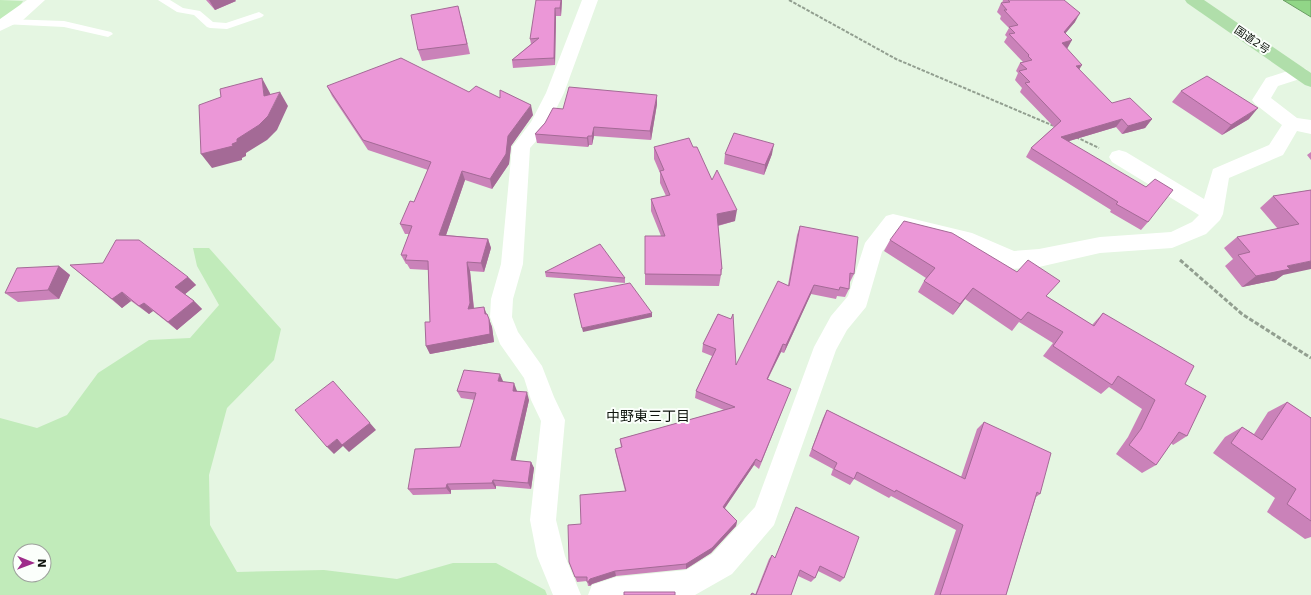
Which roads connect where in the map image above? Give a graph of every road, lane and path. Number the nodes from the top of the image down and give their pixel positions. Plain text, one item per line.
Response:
1 (36, 0) edge
2 (163, 0) edge
3 (590, 0) edge
4 (789, 0) edge
5 (1192, 0) edge
6 (259, 15) dead end
7 (3, 24) edge
8 (108, 34) dead end
9 (1305, 77) edge
10 (1292, 123) junction
11 (1056, 127) edge
12 (1311, 127) edge
13 (1070, 134) edge
14 (1119, 157) joint
15 (1213, 214) junction
16 (1158, 241) junction
17 (1311, 358) edge
18 (567, 595) edge
19 (602, 595) edge

1 - 7 street
2 - 6 lane
3 - 18 street
4 - 11 path
5 - 9 highway, 国道2号
7 - 8 lane
9 - 10 street
10 - 12 street
10 - 15 street
13 - 14 path
14 - 15 street
15 - 16 street
16 - 17 path
16 - 19 street

